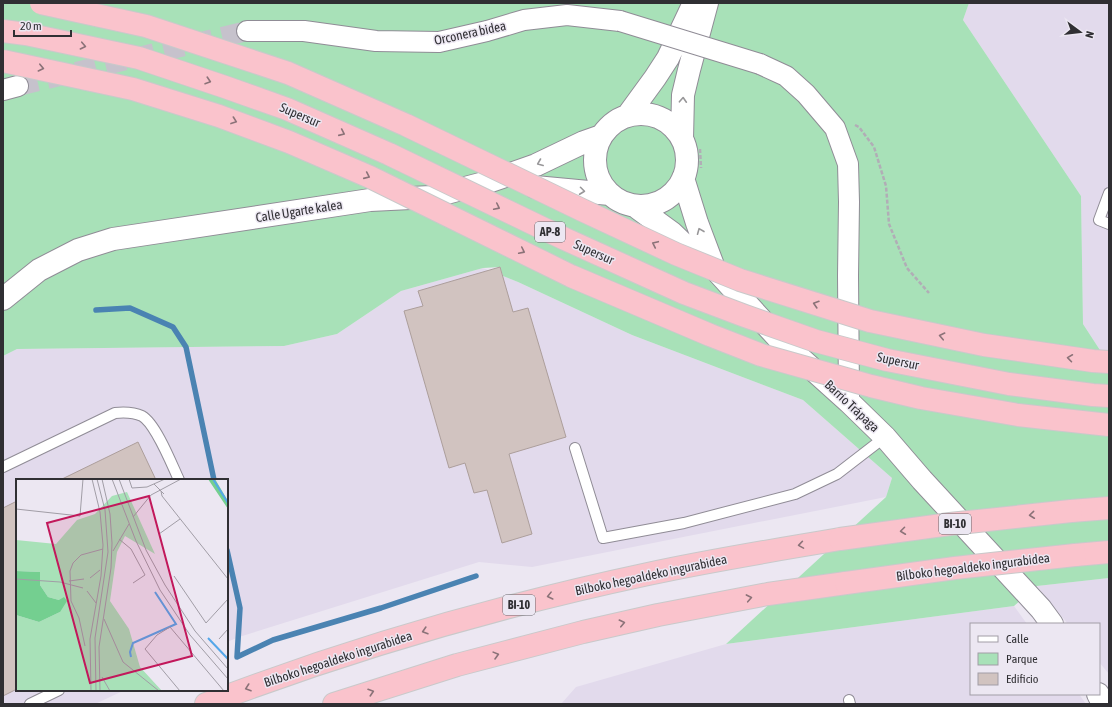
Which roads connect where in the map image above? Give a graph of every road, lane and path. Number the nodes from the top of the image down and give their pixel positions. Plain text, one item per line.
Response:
1 (41, 3) edge
2 (694, 3) edge
3 (707, 3) edge
4 (3, 31) edge
5 (247, 31) tunnel mouth
6 (3, 61) edge
7 (628, 115) junction
8 (852, 123) dead end
9 (601, 136) junction
10 (691, 142) junction
11 (692, 174) junction
12 (488, 182) junction
13 (1109, 193) edge
14 (610, 194) junction
15 (635, 206) junction
16 (1109, 224) edge
17 (714, 268) junction
18 (929, 293) dead end
19 (3, 299) edge
20 (1109, 362) edge
21 (1109, 396) edge
22 (849, 402) junction
23 (1109, 425) edge
24 (885, 437) junction
25 (575, 448) dead end
26 (3, 467) edge
27 (179, 479) edge
28 (1109, 508) edge
29 (1109, 552) edge
30 (1051, 623) edge
31 (57, 691) edge
32 (1098, 695) edge
33 (30, 704) edge
34 (206, 704) edge
35 (334, 704) edge
36 (1103, 704) edge

20 -> 1 highway, AP-8, bridge
2 - 7 street
10 -> 3 street
4 -> 21 highway, Supersur / AP-8, bridge
5 - 22 street, Orconera bidea, bridge
6 -> 23 highway, AP-8, bridge
7 - 9 street
7 - 10 street
8 - 18 path
9 -> 12 street, Calle Ugarte kalea
9 - 14 street
10 - 11 path
10 - 11 street
11 - 15 street
17 -> 11 street
12 -> 14 street
12 - 19 street, Calle Ugarte kalea
13 - 16 lane
14 - 15 street
15 - 17 street, Barrio Trápaga
17 - 22 street, Barrio Trápaga
22 - 24 street, Barrio Trápaga
24 - 25 lane
24 - 30 street, Barrio Trápaga
26 - 27 lane
28 -> 34 highway, Bilboko hegoaldeko ingurabidea / BI-10, bridge
35 -> 29 highway, Bilboko hegoaldeko ingurabidea, bridge
31 - 33 lane
32 - 36 street

